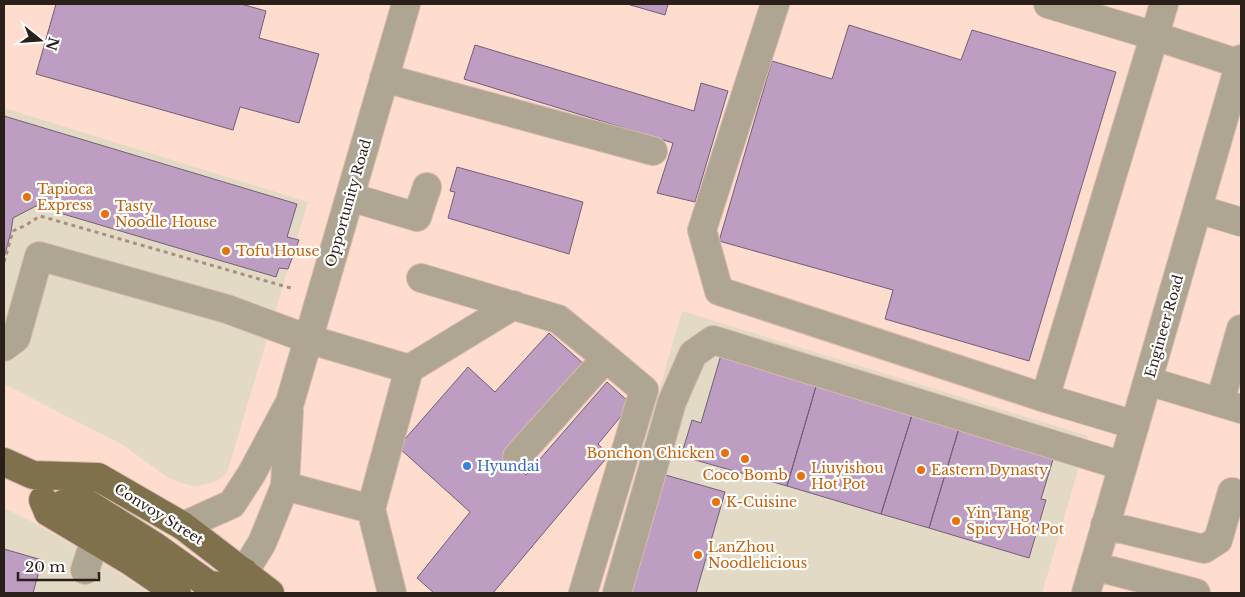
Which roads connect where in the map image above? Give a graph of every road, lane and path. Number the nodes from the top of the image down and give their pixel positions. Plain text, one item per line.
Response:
1 (406, 4) edge
2 (774, 4) edge
3 (1048, 4) edge
4 (1164, 4) edge
5 (1154, 36) junction
6 (1239, 74) edge
7 (384, 78) junction
8 (653, 151) dead end
9 (427, 187) dead end
10 (350, 197) junction
11 (1198, 209) junction
12 (1241, 222) edge
13 (4, 262) edge
14 (421, 278) dead end
15 (297, 290) dead end
16 (514, 305) junction
17 (1241, 329) edge
18 (308, 339) junction
19 (4, 347) edge
20 (606, 358) junction
21 (409, 369) junction
22 (1148, 381) junction
23 (1045, 398) junction
24 (290, 402) junction
25 (1231, 405) edge
26 (1135, 425) junction
27 (517, 457) dead end
28 (4, 462) edge
29 (1123, 466) junction
30 (33, 475) junction
31 (285, 486) junction
32 (1232, 492) dead end
33 (371, 509) junction
34 (48, 512) junction
35 (1105, 525) junction
36 (183, 526) junction
37 (95, 540) junction
38 (1094, 566) junction
39 (84, 570) dead end
40 (244, 572) junction
41 (166, 590) edge
42 (270, 593) edge
43 (392, 593) edge
44 (582, 593) edge
45 (617, 593) edge
46 (1086, 593) edge
47 (1196, 593) edge

1 - 7 street, Opportunity Road
2 - 23 street
3 - 5 street
4 - 5 street
5 - 6 street
5 - 23 street
6 - 11 street, Engineer Road
7 - 8 street
7 - 10 street, Opportunity Road
9 - 10 street
10 - 18 street, Opportunity Road
11 - 12 street
11 - 22 street, Engineer Road
13 - 15 path
14 - 16 street
16 - 20 street
16 - 21 street
17 - 25 street
18 - 19 street
18 - 21 street
18 - 24 street, Opportunity Road
20 - 27 street
20 - 44 street
21 - 33 street
22 - 25 street
22 - 26 street, Engineer Road
23 - 26 street
24 - 31 street
24 - 36 street
26 - 29 street, Engineer Road
28 - 30 main road, Convoy Street
29 - 35 street, Engineer Road
29 - 45 street
30 - 34 main road
30 - 36 main road, Convoy Street
31 - 33 street
31 - 40 street
32 - 35 street
33 - 43 street
34 - 37 main road
34 - 40 main road
35 - 38 street, Engineer Road
36 - 40 main road, Convoy Street
37 - 39 street
37 - 41 main road
38 - 46 street, Engineer Road
38 - 47 street
40 - 42 main road, Convoy Street

